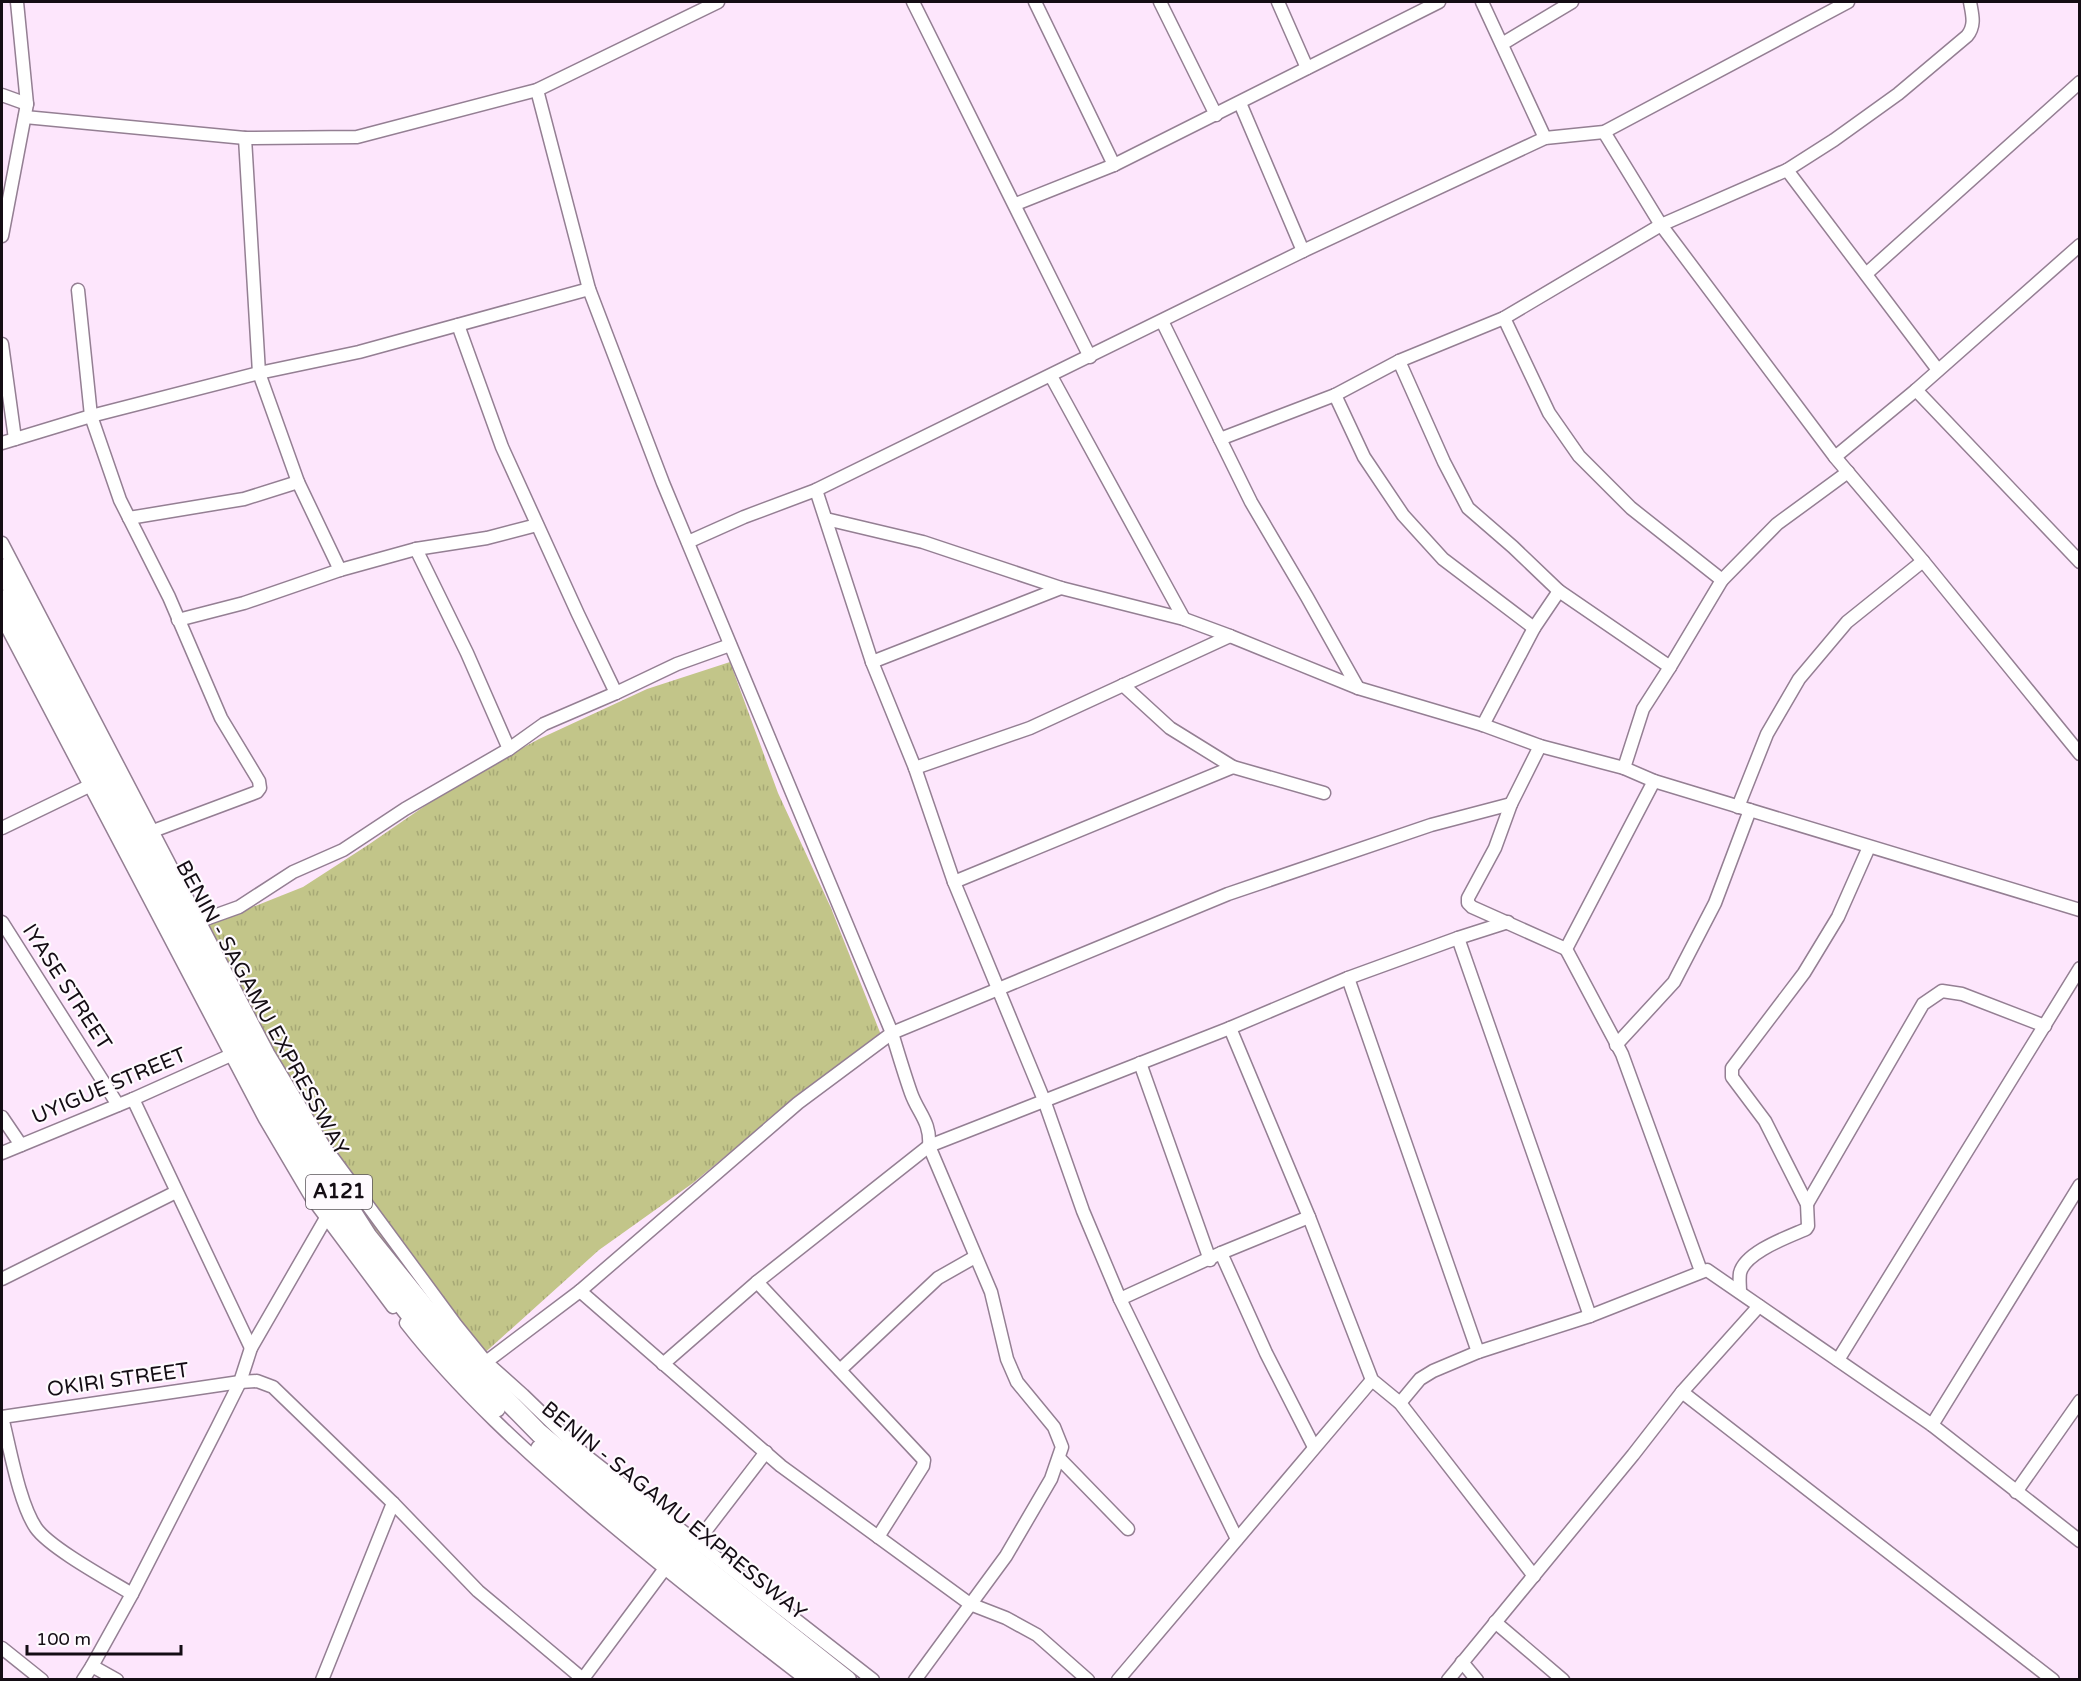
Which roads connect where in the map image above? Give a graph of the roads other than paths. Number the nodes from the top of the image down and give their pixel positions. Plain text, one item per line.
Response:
1 (17, 2) edge
2 (718, 2) edge
3 (913, 2) edge
4 (1035, 2) edge
5 (1160, 2) edge
6 (1278, 2) edge
7 (1439, 2) edge
8 (1482, 2) edge
9 (1572, 2) edge
10 (1848, 2) edge
11 (1970, 2) edge
12 (1502, 44) junction
13 (1307, 68) junction
14 (2079, 82) edge
15 (537, 90) junction
16 (2, 95) edge
17 (1240, 103) junction
18 (27, 104) junction
19 (1216, 115) junction
20 (25, 117) junction
21 (1604, 132) junction
22 (245, 138) junction
23 (1545, 138) junction
24 (1114, 165) junction
25 (1787, 170) junction
26 (1016, 204) junction
27 (4, 207) edge
28 (1661, 225) junction
29 (2, 236) edge
30 (2079, 245) edge
31 (1303, 251) junction
32 (1866, 274) junction
33 (589, 289) junction
34 (78, 290) dead end
35 (1504, 318) junction
36 (1162, 321) junction
37 (458, 325) junction
38 (2, 344) edge
39 (1090, 357) junction
40 (1399, 361) junction
41 (1938, 370) junction
42 (259, 373) junction
43 (1051, 376) junction
44 (1916, 390) junction
45 (1335, 395) junction
46 (91, 416) junction
47 (15, 439) junction
48 (1220, 439) junction
49 (2, 443) edge
50 (1835, 457) junction
51 (1848, 472) junction
52 (298, 482) junction
53 (816, 490) junction
54 (129, 518) junction
55 (826, 519) junction
56 (537, 525) junction
57 (688, 542) junction
58 (2, 543) edge
59 (416, 549) junction
60 (1923, 561) junction
61 (2079, 562) edge
62 (2, 568) edge
63 (340, 570) junction
64 (1722, 579) junction
65 (1061, 588) junction
66 (1559, 591) junction
67 (2, 599) edge
68 (2, 618) edge
69 (1184, 619) junction
70 (178, 620) junction
71 (1534, 628) junction
72 (1230, 636) junction
73 (730, 645) junction
74 (872, 662) junction
75 (1670, 667) junction
76 (1123, 685) junction
77 (1358, 688) junction
78 (616, 693) junction
79 (1483, 725) junction
80 (1540, 746) junction
81 (509, 748) junction
82 (2079, 754) edge
83 (1233, 767) junction
84 (915, 768) junction
85 (1624, 768) junction
86 (1654, 781) junction
87 (89, 786) junction
88 (1324, 793) dead end
89 (1511, 804) junction
90 (1744, 808) junction
91 (2, 828) edge
92 (153, 831) junction
93 (1869, 846) junction
94 (954, 882) junction
95 (2079, 910) edge
96 (200, 921) junction
97 (2, 922) edge
98 (1508, 922) junction
99 (1458, 938) junction
100 (1566, 949) junction
101 (2079, 968) edge
102 (1348, 978) junction
103 (998, 991) junction
104 (2045, 1026) junction
105 (1230, 1028) junction
106 (892, 1033) junction
107 (1616, 1045) junction
108 (231, 1055) junction
109 (1140, 1063) junction
110 (133, 1099) junction
111 (1044, 1100) junction
112 (118, 1105) junction
113 (2, 1117) edge
114 (21, 1144) junction
115 (929, 1146) junction
116 (2, 1153) edge
117 (2079, 1185) edge
118 (176, 1192) junction
119 (1807, 1204) junction
120 (1309, 1217) junction
121 (326, 1218) junction
122 (1221, 1253) junction
123 (975, 1257) junction
124 (1210, 1260) junction
125 (1701, 1272) junction
126 (2, 1279) edge
127 (757, 1282) junction
128 (580, 1291) junction
129 (1740, 1292) junction
130 (1120, 1299) junction
131 (1759, 1306) junction
132 (1590, 1316) junction
133 (251, 1348) junction
134 (1478, 1352) junction
135 (1838, 1360) junction
136 (486, 1362) junction
137 (663, 1364) junction
138 (840, 1370) junction
139 (1372, 1380) junction
140 (240, 1382) junction
141 (1682, 1392) junction
142 (2079, 1401) edge
143 (1400, 1403) junction
144 (2, 1417) edge
145 (1932, 1425) junction
146 (1314, 1447) junction
147 (765, 1452) junction
148 (1059, 1458) junction
149 (589, 1484) junction
150 (2016, 1491) junction
151 (393, 1503) junction
152 (1128, 1529) dead end
153 (878, 1537) junction
154 (1237, 1539) junction
155 (2079, 1541) edge
156 (697, 1542) junction
157 (668, 1564) junction
158 (1534, 1576) junction
159 (132, 1594) junction
160 (970, 1604) junction
161 (1495, 1622) junction
162 (2, 1648) edge
163 (1462, 1662) junction
164 (93, 1666) junction
165 (583, 1679) edge
166 (42, 1680) edge
167 (83, 1680) edge
168 (117, 1680) edge
169 (322, 1680) edge
170 (807, 1680) edge
171 (824, 1680) edge
172 (848, 1680) edge
173 (873, 1680) edge
174 (915, 1680) edge
175 (1088, 1680) edge
176 (1118, 1680) edge
177 (1448, 1680) edge
178 (1477, 1680) edge
179 (1563, 1680) edge
180 (2053, 1680) edge

1 - 18 street
2 - 15 street
3 - 26 street
4 - 24 street
5 - 19 street
6 - 13 street
7 - 13 street
8 - 12 street
9 - 12 street
10 - 21 street
11 - 25 street
12 - 23 street
13 - 17 street
14 - 32 street
15 - 22 street
15 - 33 street
16 - 18 street
17 - 19 street
17 - 31 street
18 - 20 street
19 - 24 street
20 - 22 street
20 - 27 street
21 - 23 street
21 - 28 street
22 - 42 street
23 - 31 street
24 - 26 street
25 - 28 street
25 - 32 street
26 - 39 street
27 - 29 street
28 - 35 street
28 - 50 street
30 - 41 street
31 - 36 street
32 - 41 street
33 - 37 street
33 - 57 street
34 - 46 street
35 - 40 street
35 - 64 street
36 - 39 street
36 - 48 street
37 - 42 street
37 - 56 street
38 - 47 street
39 - 43 street
40 - 45 street
40 - 66 street
41 - 44 street
42 - 46 street
42 - 52 street
43 - 53 street
43 - 69 street
44 - 50 street
44 - 61 street
45 - 48 street
45 - 71 street
46 - 47 street
46 - 54 street
47 - 49 street
48 - 77 street
50 - 51 street
51 - 60 street
51 - 64 street
52 - 54 street
52 - 63 street
53 - 55 street
53 - 57 street
54 - 70 street
55 - 65 street
55 - 74 street
56 - 59 street
56 - 78 street
57 - 73 street
58 - 92 street
59 - 63 street
59 - 81 street
60 - 82 street
60 - 90 street
62 - 149 highway, BENIN - SAGAMU EXPRESSWAY / A121
63 - 70 street
64 - 75 street
65 - 69 street
65 - 74 street
66 - 71 street
66 - 75 street
67 - 149 highway, A121
68 - 87 street
69 - 72 street
70 - 92 street
71 - 79 street
72 - 76 street
72 - 77 street
73 - 78 street
73 - 106 street
74 - 84 street
75 - 85 street
76 - 83 street
76 - 84 street
77 - 79 street
78 - 81 street
79 - 80 street
80 - 85 street
80 - 89 street
81 - 96 street
83 - 88 street
83 - 94 street
84 - 94 street
85 - 86 street
86 - 90 street
86 - 100 street
87 - 91 street
87 - 108 street
89 - 98 street
89 - 103 street
90 - 93 street
90 - 107 street
92 - 96 street
93 - 95 street
93 - 119 street
94 - 103 street
96 - 136 street
97 - 112 street, IYASE STREET
98 - 99 street
98 - 100 street
99 - 102 street
99 - 132 street
100 - 107 street
101 - 104 street
102 - 105 street
102 - 134 street
103 - 106 street
103 - 111 street
104 - 119 street
104 - 135 street
105 - 109 street
105 - 120 street
106 - 115 street
106 - 128 street
107 - 125 street
108 - 110 street, UYIGUE STREET
108 - 121 street
109 - 111 street
109 - 124 street
110 - 112 street, UYIGUE STREET
110 - 118 street
111 - 115 street
111 - 130 street
112 - 114 street, UYIGUE STREET
113 - 114 street
114 - 116 street, UYIGUE STREET
115 - 123 street
115 - 127 street
117 - 145 street
118 - 126 street
118 - 133 street
119 - 129 street
120 - 122 street
120 - 139 street
121 - 133 street
121 - 157 street
122 - 124 street
122 - 146 street
123 - 138 street
123 - 148 street
124 - 130 street
125 - 129 street
125 - 132 street
127 - 137 street
127 - 138 street
128 - 136 street
128 - 137 street
129 - 131 street
130 - 154 street
131 - 135 street
131 - 141 street
132 - 134 street
133 - 140 street
134 - 143 street
135 - 145 street
136 - 156 street
137 - 147 street
138 - 153 street
139 - 143 street
139 - 146 street
140 - 144 street, OKIRI STREET
140 - 151 street, OKIRI STREET
140 - 159 street
141 - 158 street
141 - 180 street
142 - 150 street
143 - 158 street
144 - 159 street
145 - 150 street
146 - 154 street
147 - 153 street
147 - 156 street
148 - 152 street
148 - 160 street
149 - 157 highway, A121
149 - 172 highway, BENIN - SAGAMU EXPRESSWAY / A121
150 - 155 street
151 - 165 street, OKIRI STREET
151 - 169 street
153 - 160 street
154 - 176 street
156 - 173 street
157 - 165 street
157 - 170 street
157 - 171 highway, A121
158 - 161 street
159 - 164 street
160 - 174 street
160 - 175 street
161 - 163 street
161 - 179 street
162 - 166 street
163 - 177 street
163 - 178 street
164 - 167 street
164 - 168 street

